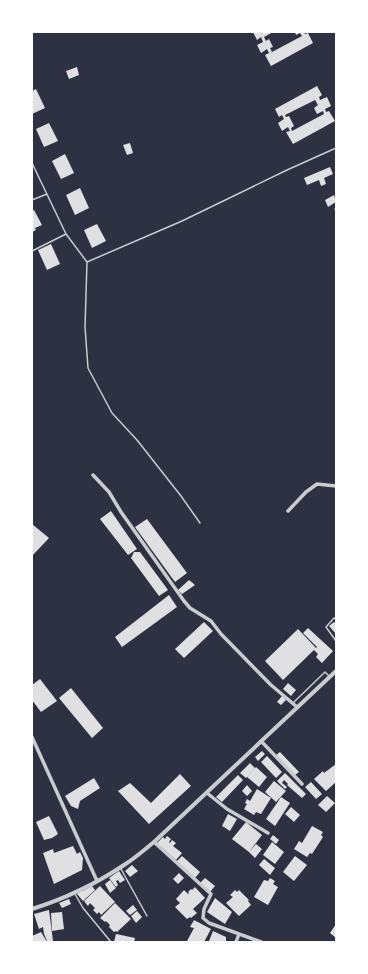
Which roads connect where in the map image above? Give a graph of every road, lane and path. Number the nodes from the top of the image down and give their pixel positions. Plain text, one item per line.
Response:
1 (336, 148) edge
2 (32, 163) edge
3 (47, 194) junction
4 (32, 200) edge
5 (66, 234) junction
6 (32, 251) edge
7 (87, 262) junction
8 (93, 475) dead end
9 (336, 486) edge
10 (288, 511) dead end
11 (200, 523) dead end
12 (336, 619) edge
13 (336, 641) edge
14 (336, 671) edge
15 (330, 677) junction
16 (294, 702) dead end
17 (297, 707) junction
18 (32, 737) edge
19 (261, 741) junction
20 (302, 784) dead end
21 (207, 793) junction
22 (268, 833) dead end
23 (154, 842) junction
24 (120, 867) junction
25 (97, 881) junction
26 (74, 892) junction
27 (32, 909) edge
28 (146, 916) dead end
29 (239, 934) junction
30 (111, 942) edge
31 (236, 942) edge
32 (261, 942) edge

1 - 7 lane
2 - 3 lane
3 - 4 lane
3 - 5 lane
5 - 6 lane
5 - 7 lane
7 - 11 lane
8 - 17 street
9 - 10 street
12 - 13 lane
14 - 15 street
15 - 16 lane
15 - 17 street
17 - 19 street
18 - 25 street
19 - 20 street
19 - 21 street
21 - 22 street
21 - 23 street
23 - 24 street
23 - 29 street
24 - 25 street
24 - 28 lane
25 - 26 street
26 - 27 street
26 - 30 lane
29 - 31 street
29 - 32 street

